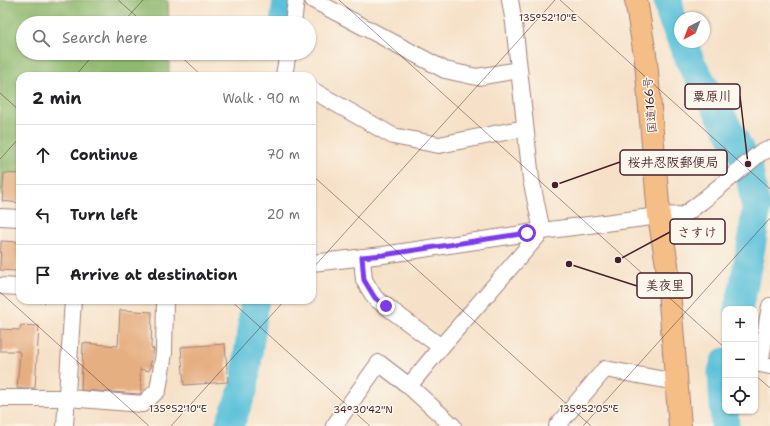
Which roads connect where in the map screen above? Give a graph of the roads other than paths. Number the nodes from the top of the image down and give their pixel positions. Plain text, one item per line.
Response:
1 (296, 0) edge
2 (313, 0) edge
3 (636, 0) edge
4 (507, 2) edge
5 (294, 16) edge
6 (287, 60) edge
7 (519, 70) junction
8 (286, 72) edge
9 (316, 92) edge
10 (525, 128) junction
11 (765, 151) edge
12 (660, 216) junction
13 (0, 217) edge
14 (16, 218) edge
15 (542, 231) junction
16 (362, 257) junction
17 (316, 263) edge
18 (0, 286) edge
19 (16, 287) edge
20 (72, 304) edge
21 (165, 304) edge
22 (770, 306) edge
23 (441, 347) junction
24 (770, 366) edge
25 (676, 382) junction
26 (409, 386) junction
27 (0, 398) edge
28 (67, 398) junction
29 (66, 426) edge
30 (334, 426) edge
31 (453, 426) edge
32 (557, 426) edge
33 (680, 426) edge

1 - 5 street
2 - 7 street
3 - 12 highway, 国道166号
4 - 7 street
6 - 8 street
7 - 10 street
9 - 10 street
10 - 15 street
11 - 12 street
12 - 15 street
12 - 25 highway, 国道166号
13 - 14 street
15 - 16 street
15 - 23 street
16 - 17 street
16 - 23 street
18 - 19 street
20 - 28 street
21 - 28 street
22 - 24 street
23 - 26 street
25 - 32 street
25 - 33 highway, 国道166号
26 - 30 street
26 - 31 street
27 - 28 street
28 - 29 street

